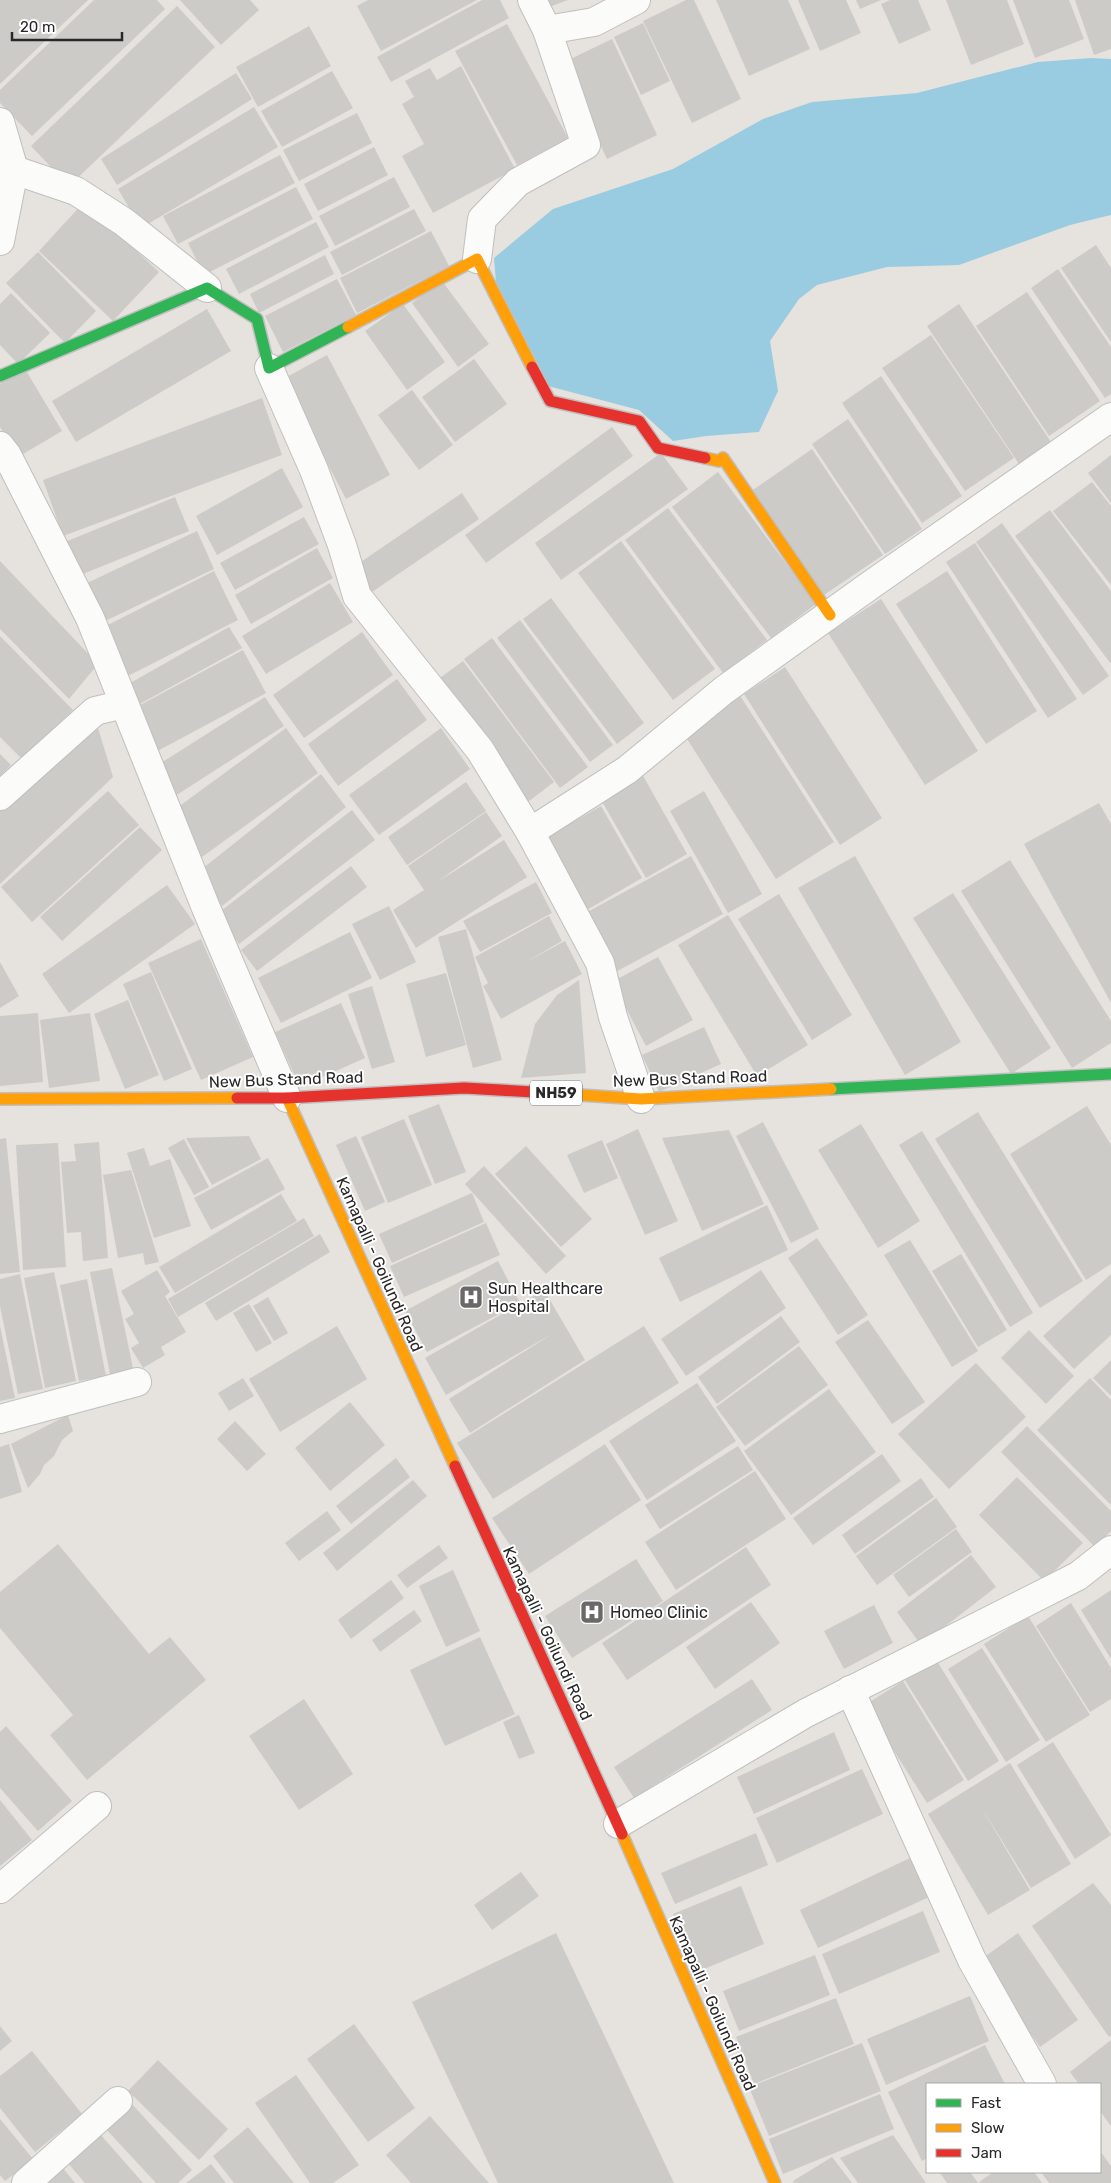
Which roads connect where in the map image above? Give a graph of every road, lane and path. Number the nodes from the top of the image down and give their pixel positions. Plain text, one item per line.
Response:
1 (532, 0) edge
2 (636, 0) edge
3 (547, 30) junction
4 (0, 122) edge
5 (14, 170) junction
6 (0, 241) edge
7 (477, 259) junction
8 (207, 288) junction
9 (269, 368) junction
10 (0, 376) edge
11 (1111, 417) edge
12 (0, 446) edge
13 (830, 615) junction
14 (124, 704) junction
15 (0, 796) edge
16 (530, 832) junction
17 (1111, 1074) edge
18 (287, 1098) junction
19 (0, 1099) edge
20 (641, 1099) junction
21 (137, 1382) dead end
22 (0, 1420) edge
23 (1111, 1550) edge
24 (850, 1690) junction
25 (97, 1806) dead end
26 (618, 1824) junction
27 (0, 1889) edge
28 (1041, 2083) edge
29 (118, 2101) dead end
30 (26, 2183) edge
31 (775, 2183) edge

1 - 3 street
2 - 3 street
3 - 7 street
4 - 5 street
5 - 6 street
5 - 8 street
7 - 9 main road
7 - 13 main road
8 - 9 main road
8 - 10 main road
9 - 16 street
11 - 13 street
12 - 14 street
13 - 16 street
14 - 15 street
14 - 18 street
16 - 20 street
17 - 20 main road, New Bus Stand Road / NH59
18 - 19 main road, New Bus Stand Road / NH59
18 - 20 main road, New Bus Stand Road / NH59
18 - 26 main road, Kamapalli - Goilundi Road
21 - 22 street
23 - 24 street
24 - 26 street
24 - 28 street
25 - 27 street
26 - 31 main road, Kamapalli - Goilundi Road
29 - 30 street

